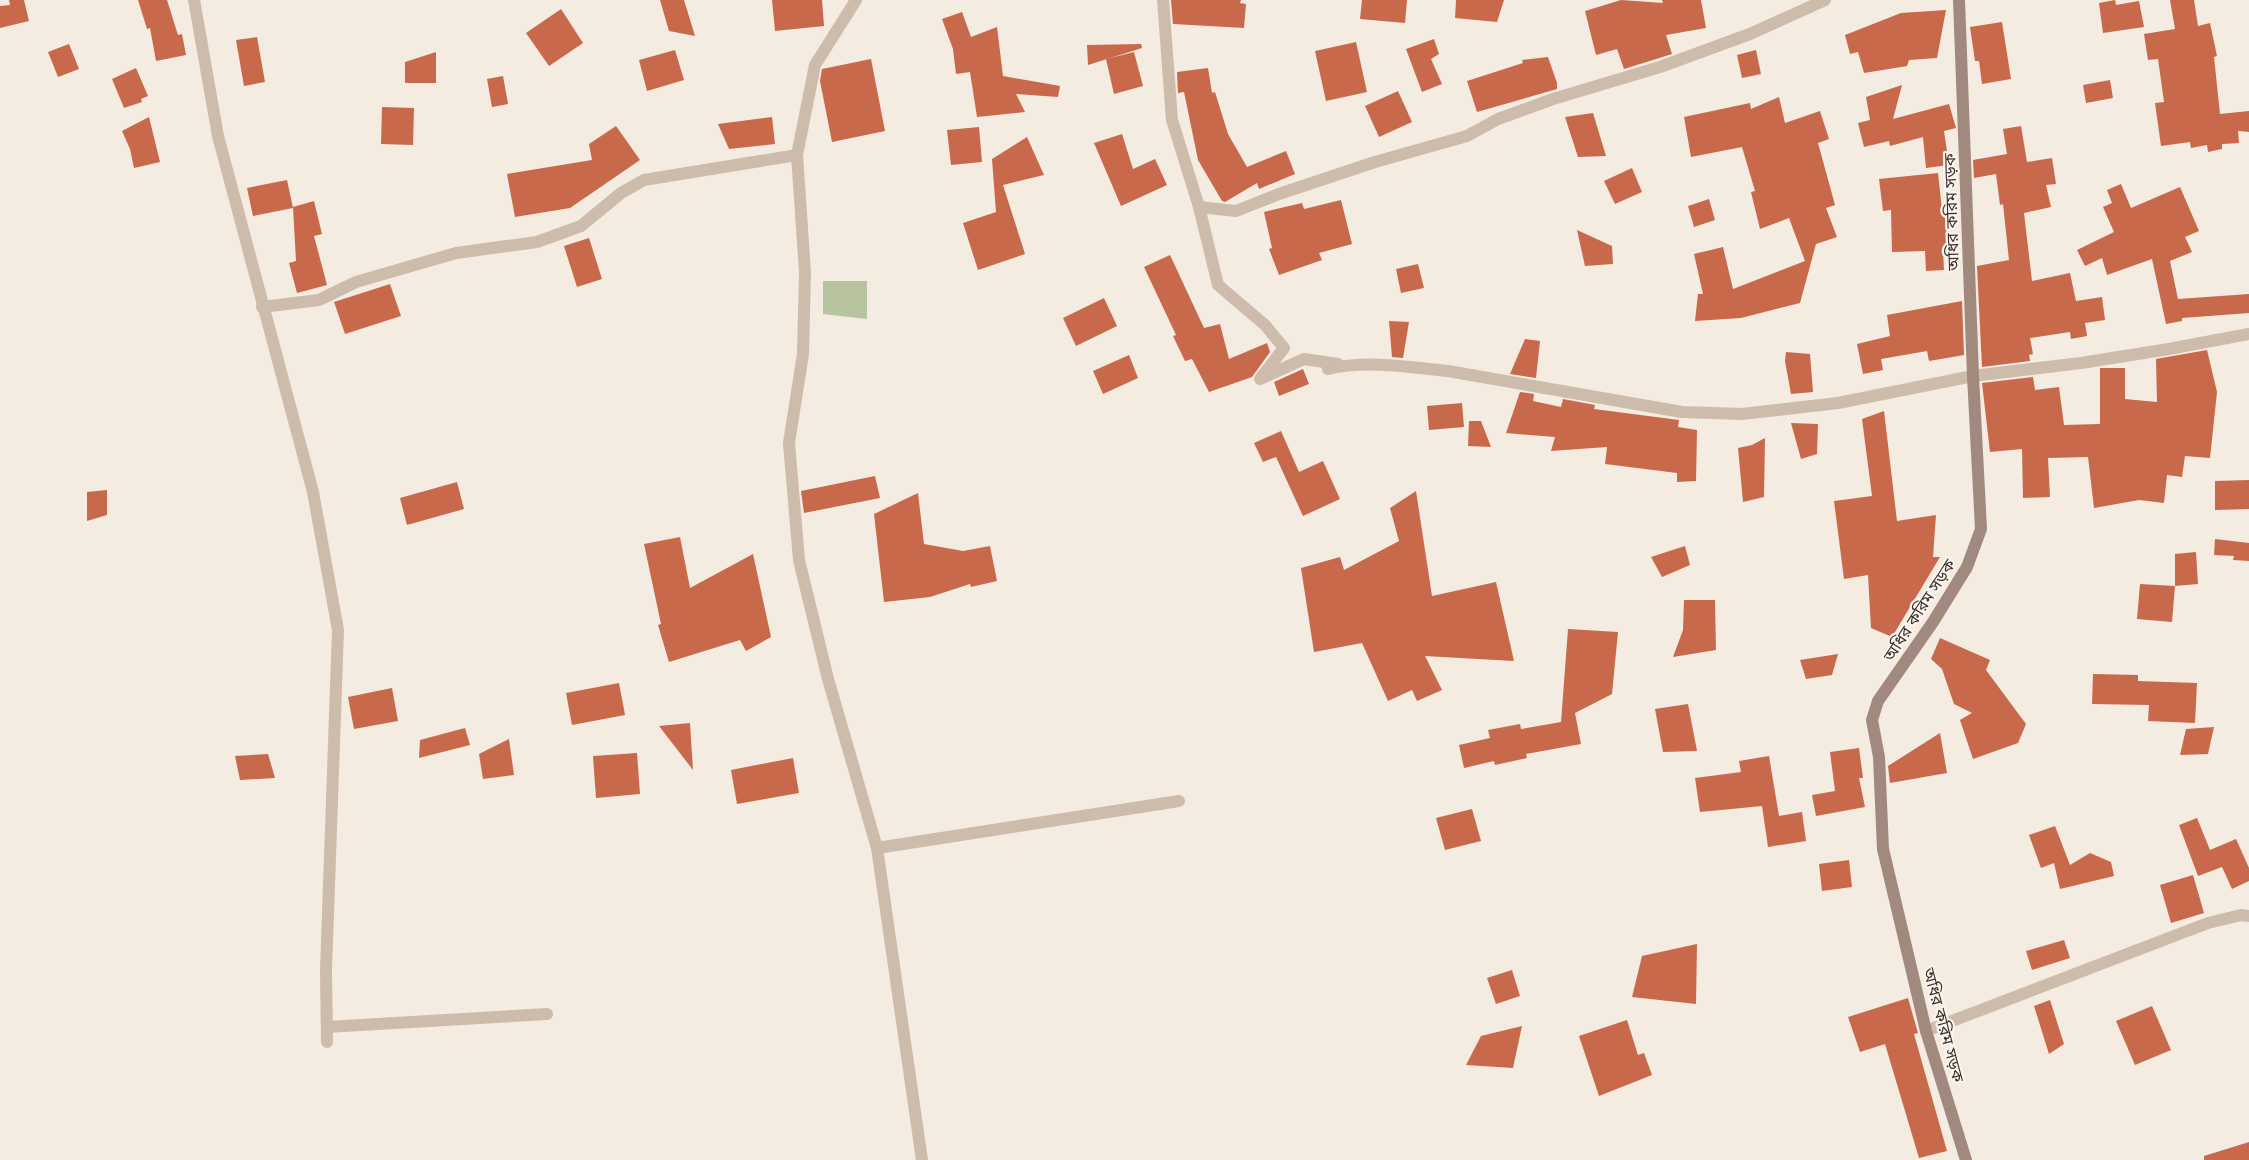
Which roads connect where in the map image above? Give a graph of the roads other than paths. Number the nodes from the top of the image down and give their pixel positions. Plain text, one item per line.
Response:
1 (194, 0) edge
2 (856, 0) edge
3 (1163, 0) edge
4 (1826, 0) edge
5 (1959, 0) edge
6 (798, 155) junction
7 (1199, 207) junction
8 (262, 307) junction
9 (2249, 334) edge
10 (1345, 365) junction
11 (1328, 369) dead end
12 (1973, 376) junction
13 (1179, 801) dead end
14 (877, 848) junction
15 (2249, 916) edge
16 (547, 1014) dead end
17 (327, 1027) junction
18 (1926, 1031) junction
19 (327, 1042) dead end
20 (922, 1160) edge
21 (1966, 1160) edge

1 - 8 street
2 - 6 street
3 - 7 street
4 - 7 street
5 - 12 main road, অধির করিম সড়ক
6 - 8 street
6 - 14 street
7 - 10 street
8 - 17 street
9 - 12 street
10 - 11 street
10 - 12 street
12 - 18 main road, অধির করিম সড়ক
13 - 14 street
14 - 20 street
15 - 18 street
16 - 17 street
17 - 19 street
18 - 21 main road, অধির করিম সড়ক

